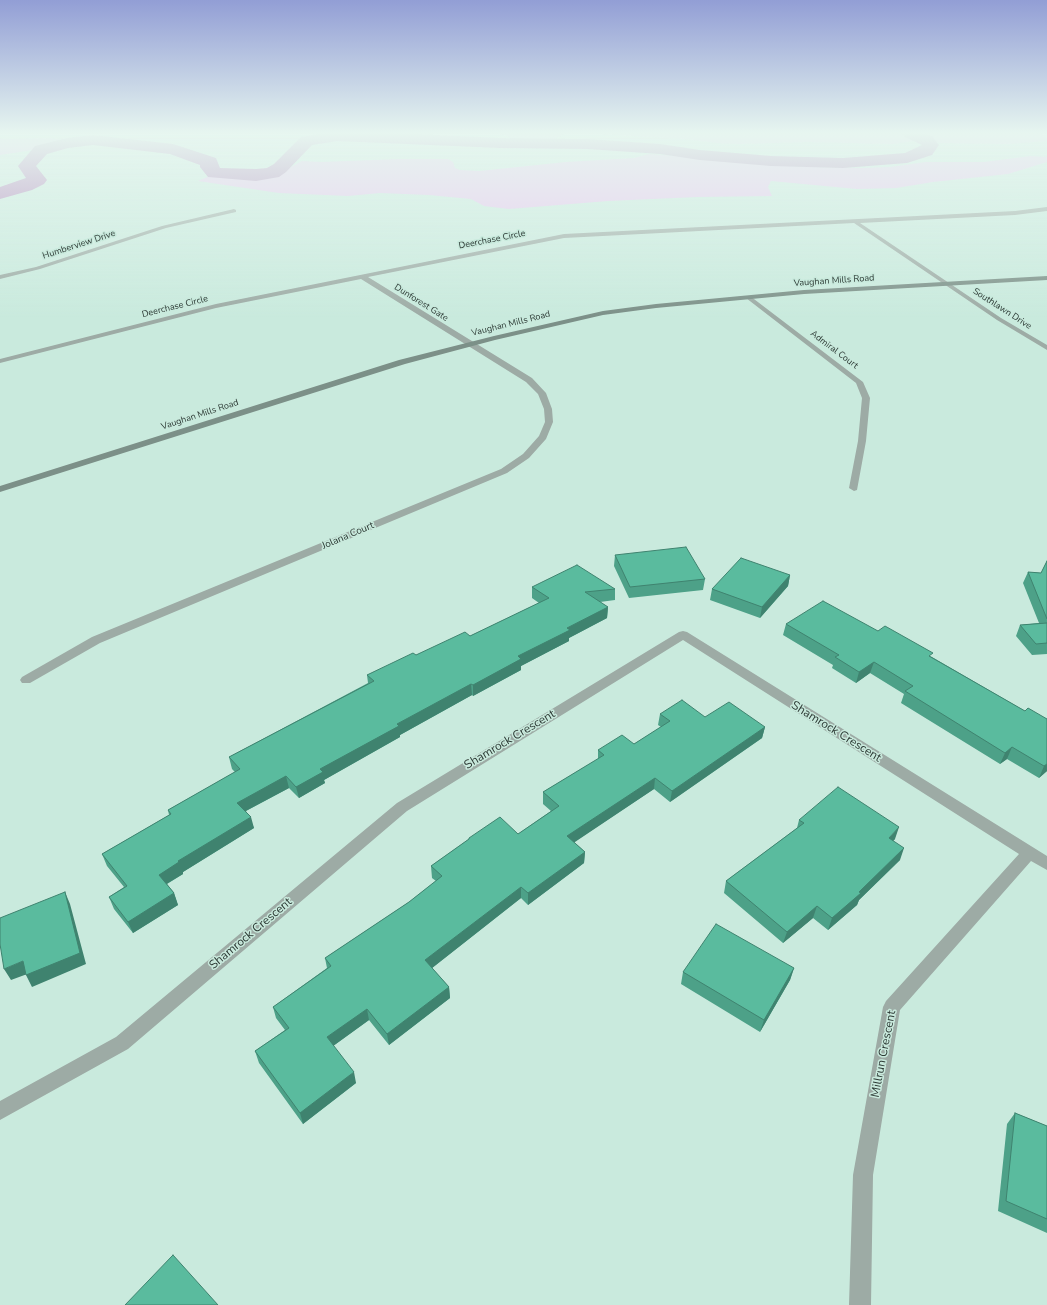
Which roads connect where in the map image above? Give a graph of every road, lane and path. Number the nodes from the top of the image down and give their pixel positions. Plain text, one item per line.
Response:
1 (1047, 209) edge
2 (234, 211) dead end
3 (856, 222) junction
4 (361, 276) junction
5 (0, 277) edge
6 (1047, 278) edge
7 (947, 284) junction
8 (748, 298) junction
9 (472, 344) junction
10 (1047, 348) edge
11 (0, 361) edge
12 (854, 488) dead end
13 (0, 489) edge
14 (26, 680) dead end
15 (1029, 853) junction
16 (1047, 864) edge
17 (0, 1111) edge
18 (860, 1305) edge

1 - 3 street, Deerchase Circle
2 - 5 street, Humberview Drive
3 - 4 street, Deerchase Circle
3 - 7 street, Southlawn Drive
4 - 9 street, Dunforest Gate
4 - 11 street, Deerchase Circle
6 - 7 street, Vaughan Mills Road
7 - 8 street, Vaughan Mills Road
7 - 10 street, Southlawn Drive
8 - 9 street, Vaughan Mills Road
8 - 12 street, Admiral Court
9 - 13 street, Vaughan Mills Road
9 - 14 street, Jolana Court
15 - 16 street, Shamrock Crescent
15 - 17 street, Shamrock Crescent
15 - 18 street, Millrun Crescent

